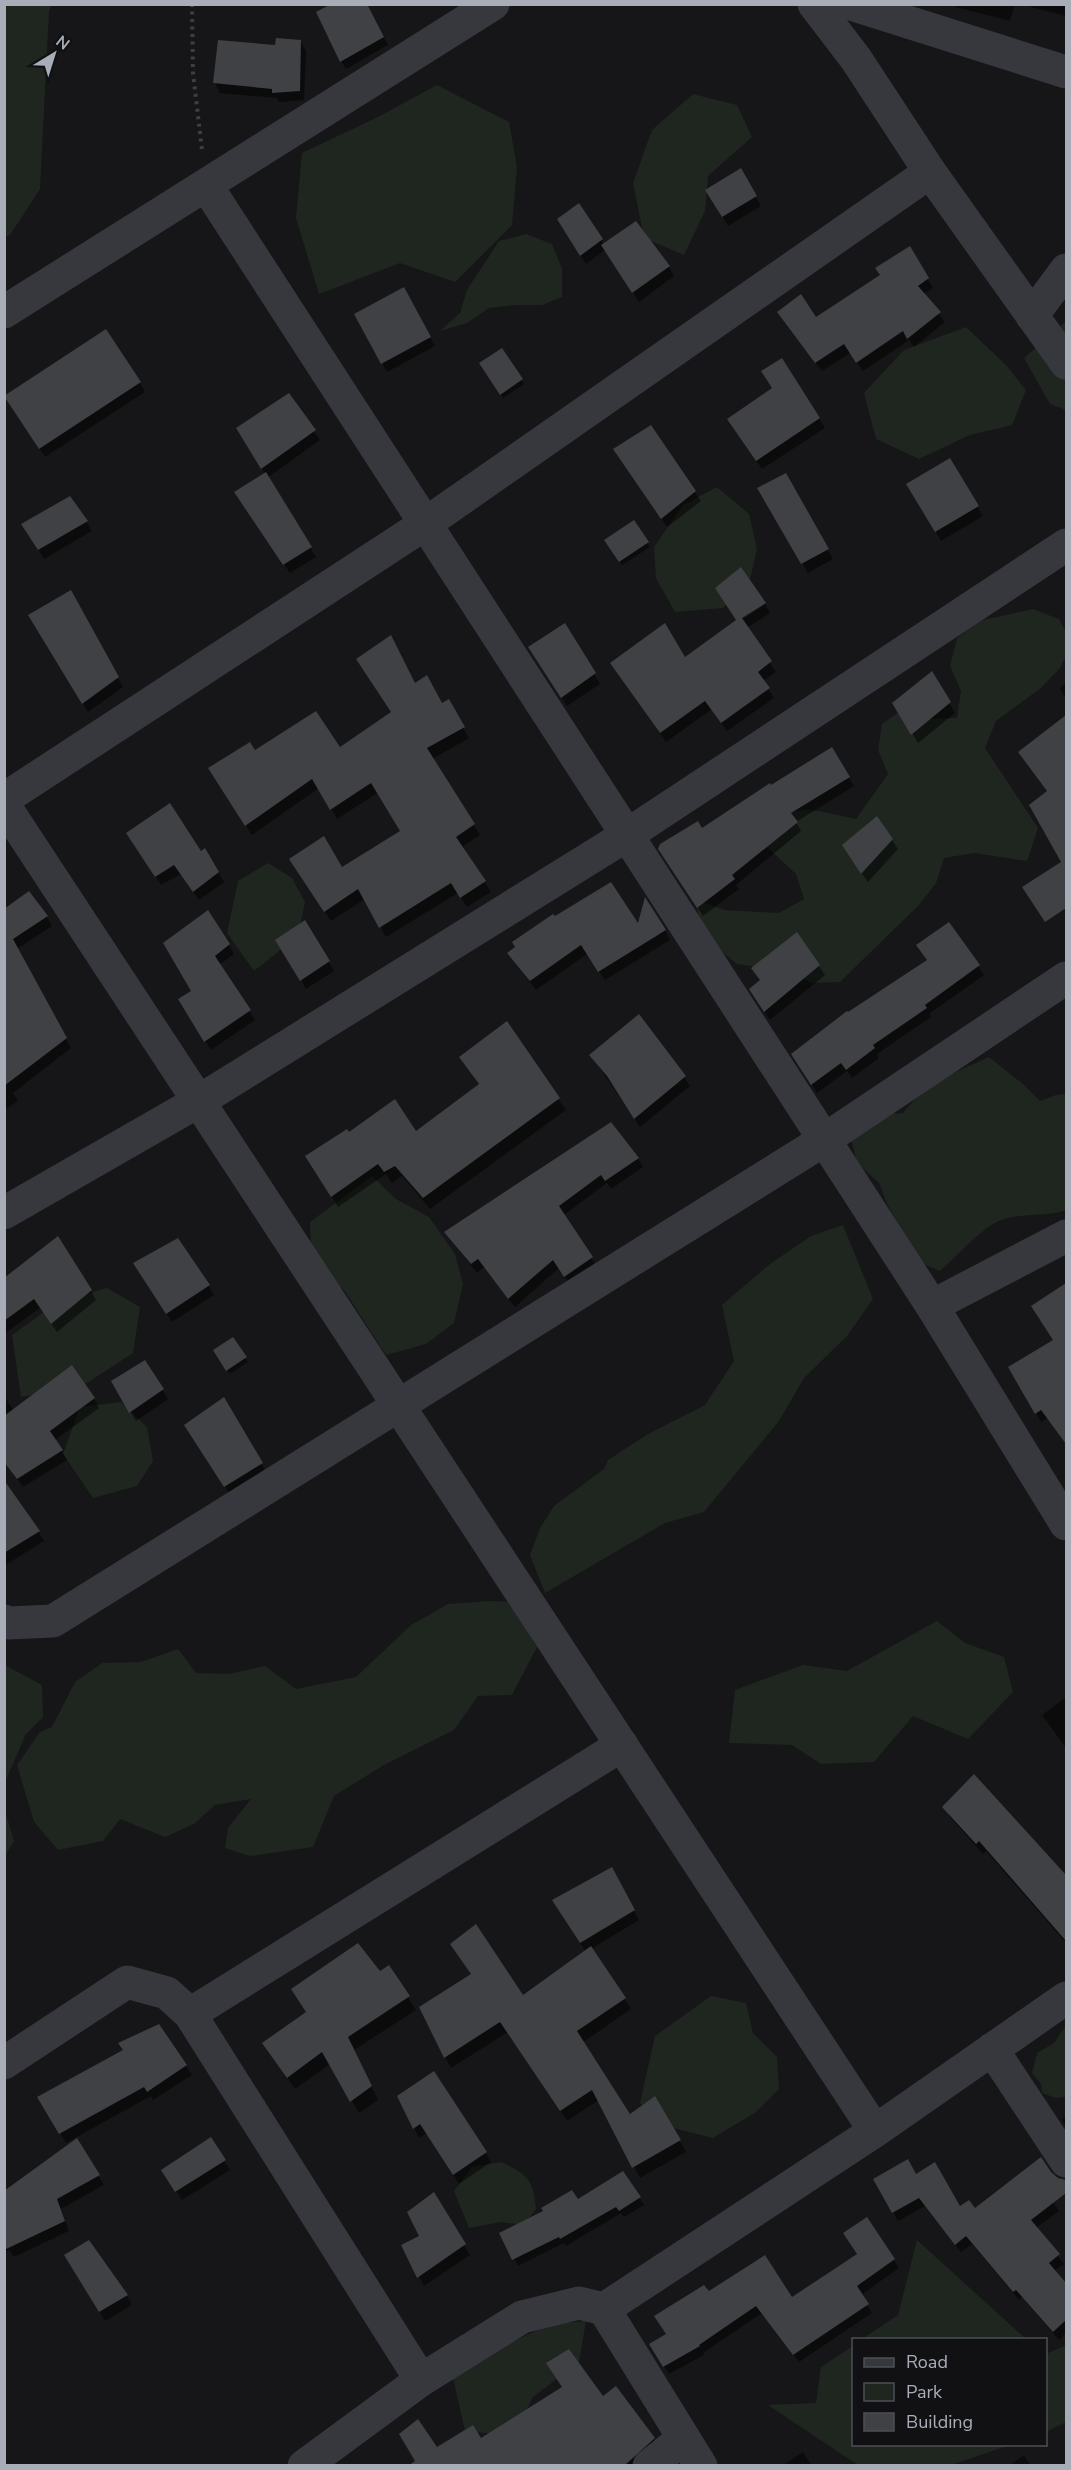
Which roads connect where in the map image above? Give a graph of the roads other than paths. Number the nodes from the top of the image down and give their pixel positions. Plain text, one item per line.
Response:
1 (493, 4) edge
2 (814, 4) edge
3 (851, 4) edge
4 (1066, 72) edge
5 (930, 172) junction
6 (206, 185) junction
7 (1066, 270) edge
8 (4, 312) edge
9 (1032, 316) junction
10 (1066, 363) edge
11 (425, 524) junction
12 (1066, 544) edge
13 (4, 799) edge
14 (4, 805) edge
15 (627, 835) junction
16 (1066, 978) edge
17 (199, 1101) junction
18 (824, 1140) junction
19 (4, 1213) edge
20 (1066, 1236) edge
21 (932, 1306) junction
22 (399, 1406) junction
23 (1066, 1524) edge
24 (4, 1621) edge
25 (622, 1745) junction
26 (1066, 1998) edge
27 (190, 2014) junction
28 (992, 2049) junction
29 (4, 2063) edge
30 (875, 2131) junction
31 (1066, 2161) edge
32 (604, 2309) junction
33 (421, 2380) junction
34 (684, 2438) junction
35 (304, 2466) edge
36 (649, 2466) edge
37 (701, 2466) edge

1 - 6 street
2 - 5 street
3 - 4 street
5 - 9 street
5 - 11 street
6 - 8 street
6 - 11 street
7 - 9 street
9 - 10 street
11 - 13 street
11 - 15 street
12 - 15 street
14 - 17 street
15 - 17 street
15 - 18 street
16 - 18 street
17 - 19 street
17 - 22 street
18 - 21 street
18 - 22 street
20 - 21 street
21 - 23 street
22 - 24 street
22 - 25 street
25 - 27 street
25 - 30 street
26 - 28 street
27 - 29 street
27 - 33 street
28 - 30 street
28 - 31 street
30 - 32 street
32 - 33 street
32 - 34 street
33 - 35 street
34 - 36 street
34 - 37 street

